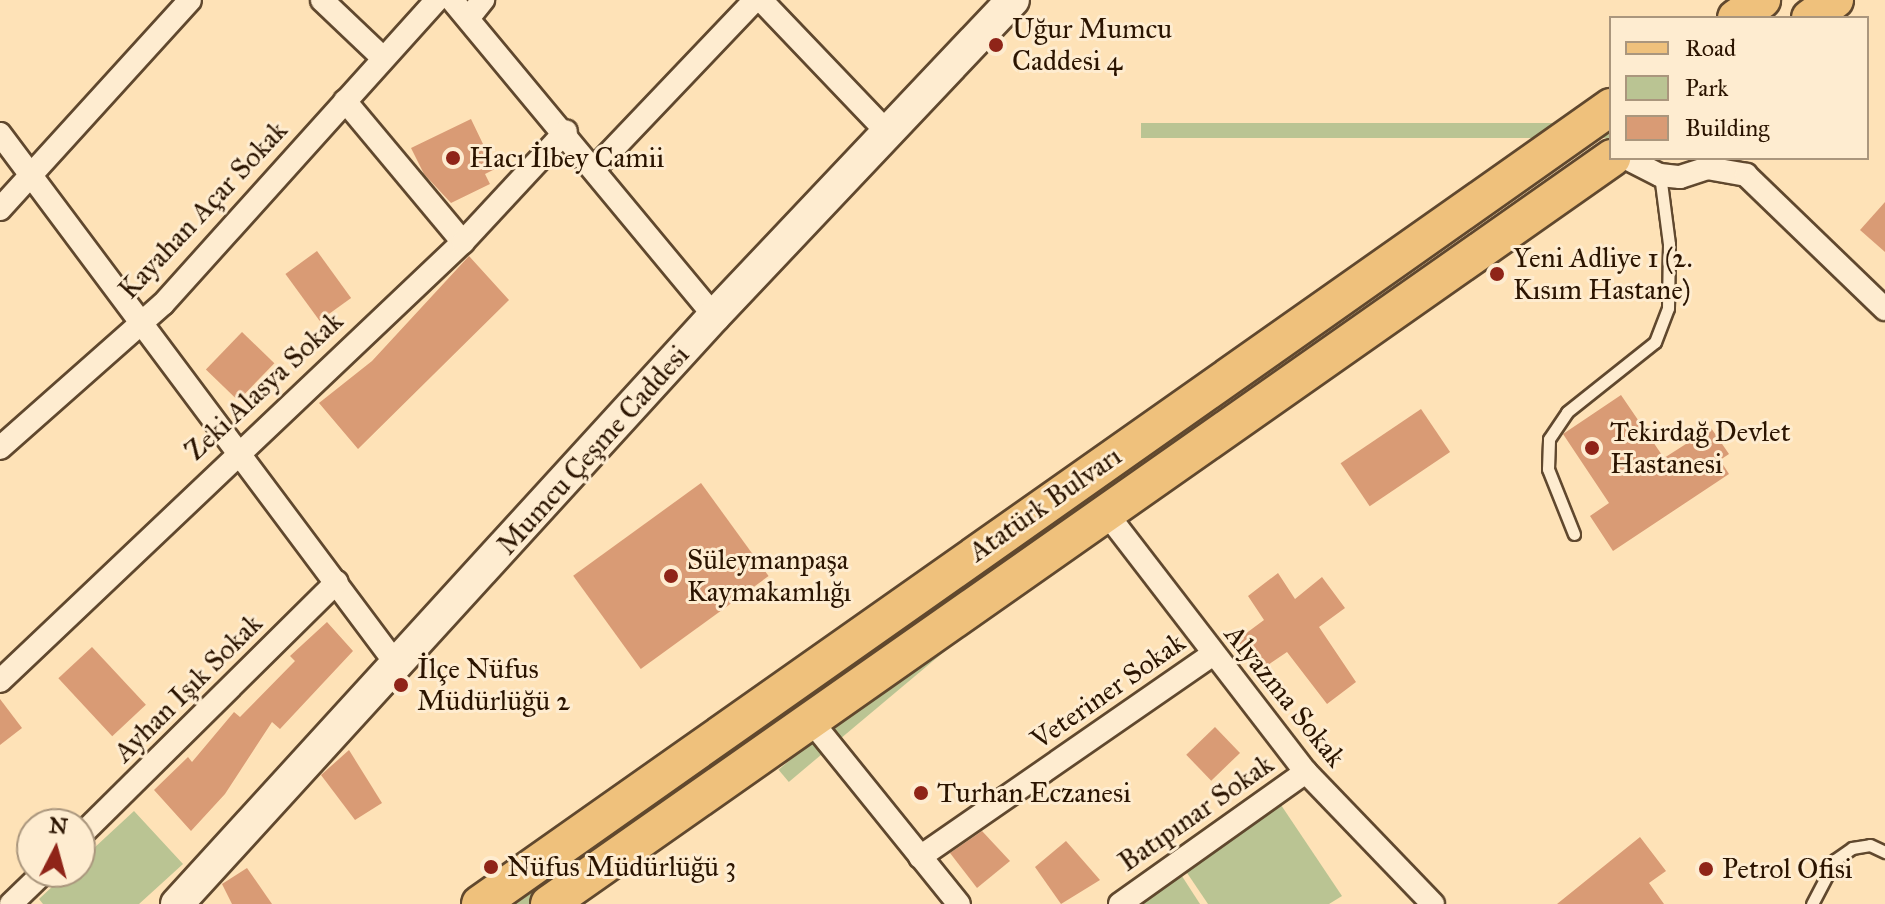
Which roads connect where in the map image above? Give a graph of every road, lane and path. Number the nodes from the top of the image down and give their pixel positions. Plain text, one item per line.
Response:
1 (190, 0) edge
2 (322, 0) edge
3 (437, 0) edge
4 (452, 0) edge
5 (755, 0) edge
6 (761, 0) edge
7 (1013, 0) edge
8 (1762, 0) edge
9 (1835, 0) edge
10 (477, 8) edge
11 (1739, 16) edge
12 (1813, 16) edge
13 (383, 58) junction
14 (345, 101) junction
15 (1609, 108) edge
16 (566, 131) junction
17 (887, 132) junction
18 (0, 134) edge
19 (1609, 160) edge
20 (1630, 160) edge
21 (595, 168) junction
22 (1660, 175) junction
23 (33, 177) junction
24 (0, 209) edge
25 (463, 242) junction
26 (1885, 309) edge
27 (714, 316) junction
28 (139, 323) junction
29 (0, 448) edge
30 (240, 449) junction
31 (1107, 514) junction
32 (1574, 534) dead end
33 (337, 582) junction
34 (1212, 655) junction
35 (397, 665) junction
36 (0, 681) edge
37 (812, 722) junction
38 (1306, 772) junction
39 (96, 820) edge
40 (1885, 852) edge
41 (920, 857) junction
42 (28, 888) edge
43 (11, 904) edge
44 (177, 904) edge
45 (480, 904) edge
46 (549, 904) edge
47 (959, 904) edge
48 (1120, 904) edge
49 (1433, 904) edge
50 (1812, 904) edge

1 - 23 street
2 - 13 street
3 - 13 street, Kayahan Açar Sokak
4 - 10 street
5 - 21 street
6 - 17 street
7 - 17 street, Mumcu Çeşme Caddesi
8 - 11 main road
9 - 12 main road
10 - 16 street
13 - 14 street, Kayahan Açar Sokak
14 - 25 street
14 - 28 street, Kayahan Açar Sokak
15 - 45 main road, Atatürk Bulvarı
16 - 21 street
16 - 25 street, Zeki Alasya Sokak
17 - 27 street, Mumcu Çeşme Caddesi
18 - 23 street
19 - 31 main road, Atatürk Bulvarı
20 - 22 street
21 - 27 street
22 - 26 street
22 - 32 lane
23 - 24 street
23 - 28 street
25 - 30 street, Zeki Alasya Sokak
27 - 35 street, Mumcu Çeşme Caddesi
28 - 29 street, Kayahan Açar Sokak
28 - 30 street
30 - 33 street
30 - 36 street, Zeki Alasya Sokak
31 - 34 street, Alyazma Sokak
31 - 37 main road, Atatürk Bulvarı
33 - 35 street
33 - 39 street, Ayhan Işık Sokak
34 - 38 street, Alyazma Sokak
34 - 41 street, Veteriner Sokak
35 - 44 street, Mumcu Çeşme Caddesi
37 - 41 street
37 - 46 main road, Atatürk Bulvarı
38 - 48 street, Batıpınar Sokak
38 - 49 street, Alyazma Sokak
40 - 50 lane
41 - 47 street
42 - 43 street

